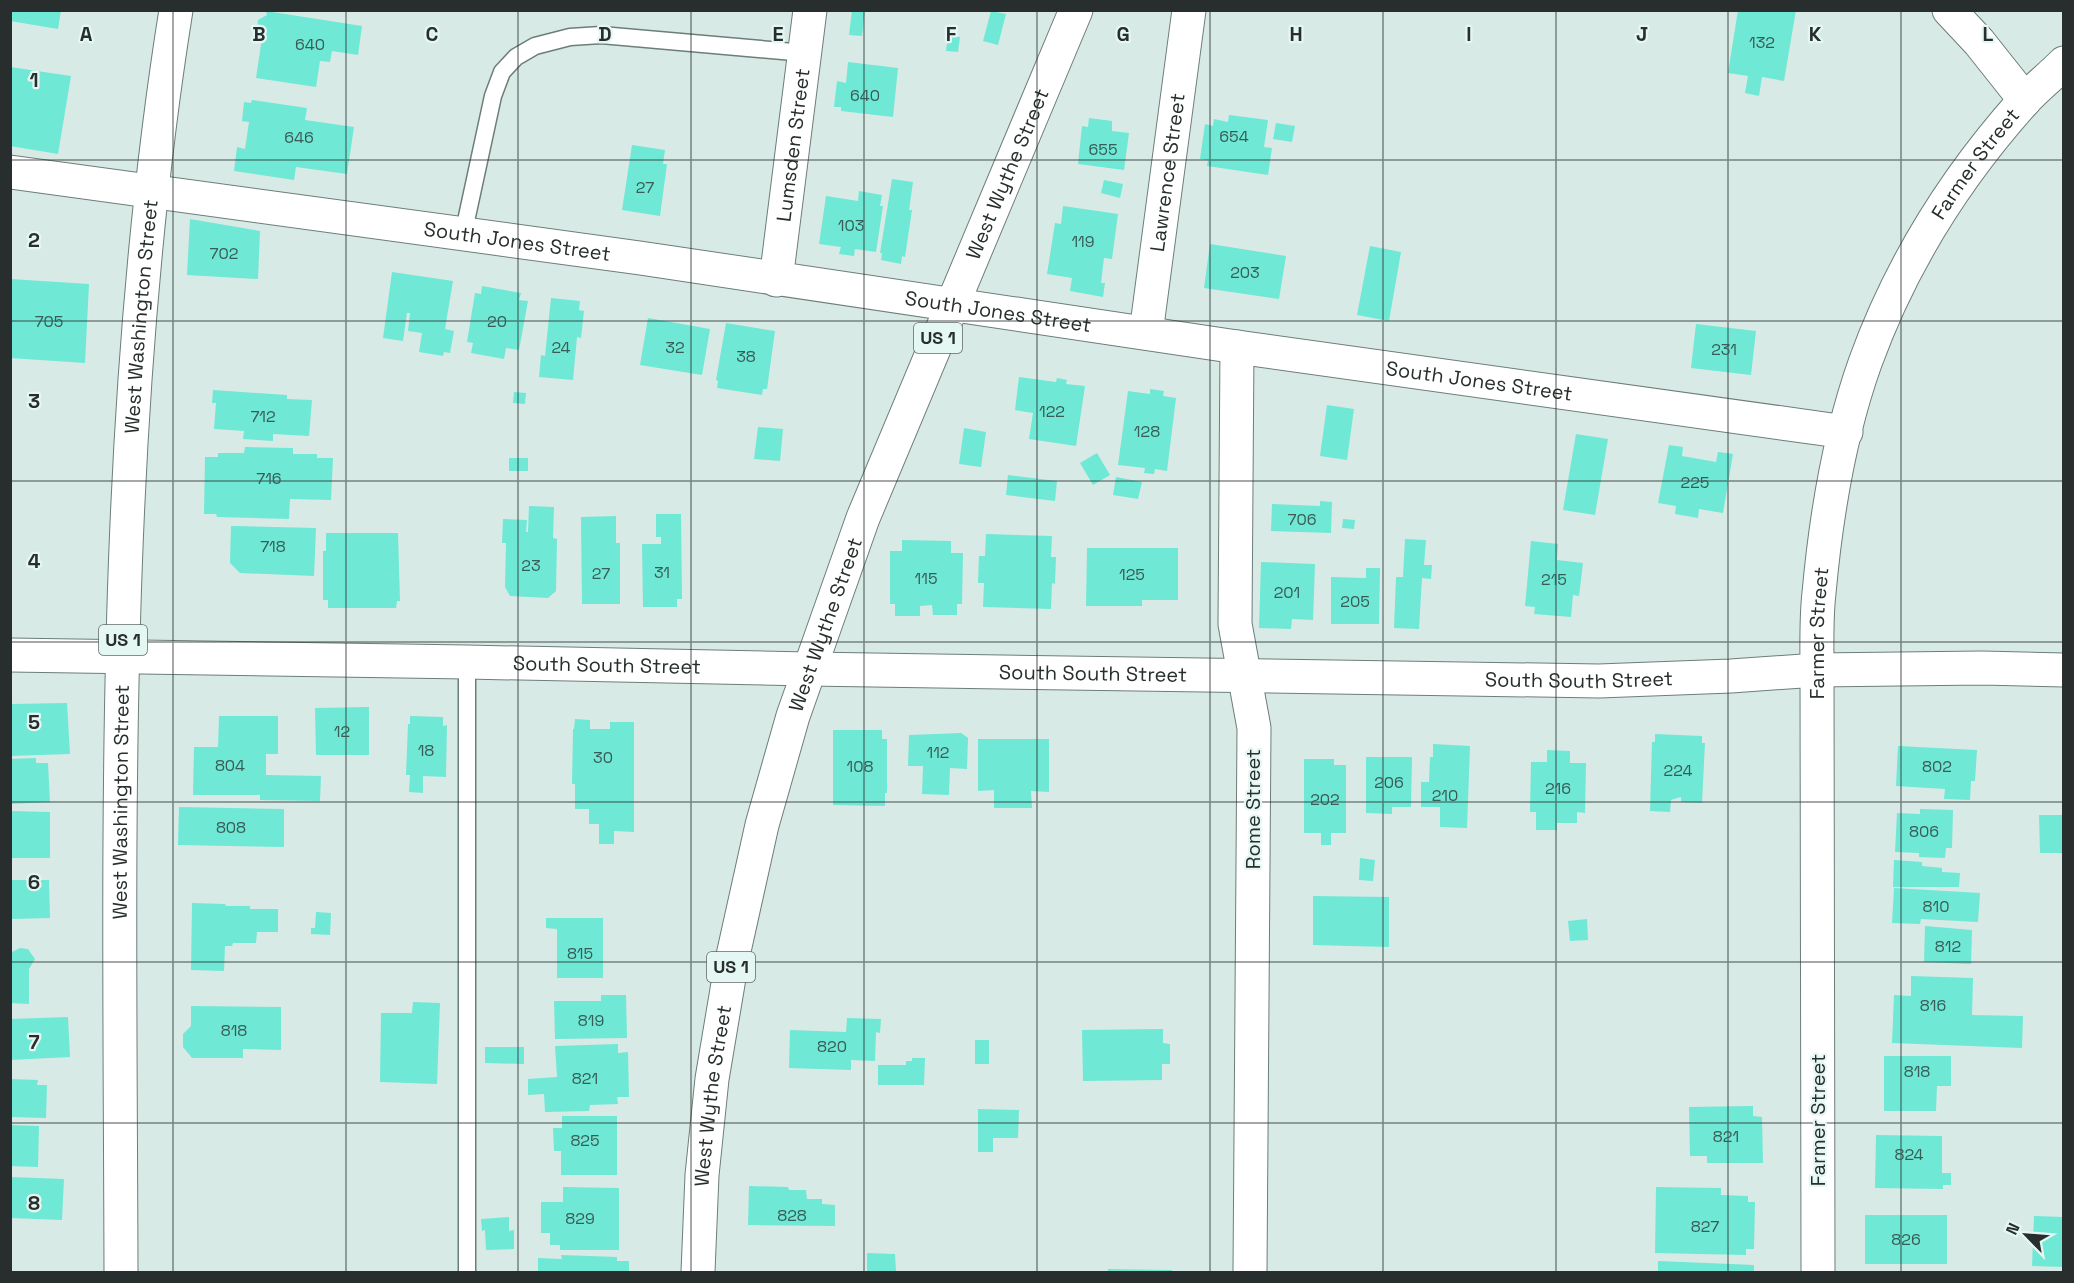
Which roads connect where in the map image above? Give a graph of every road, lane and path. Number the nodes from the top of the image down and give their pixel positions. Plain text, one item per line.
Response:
1 (176, 10) edge
2 (810, 10) edge
3 (1076, 10) edge
4 (1189, 10) edge
5 (1949, 10) edge
6 (805, 53) junction
7 (2064, 63) edge
8 (2025, 100) junction
9 (10, 172) edge
10 (151, 191) junction
11 (463, 235) junction
12 (776, 280) junction
13 (951, 305) junction
14 (1146, 333) junction
15 (1237, 347) junction
16 (1846, 432) junction
17 (10, 656) edge
18 (122, 658) junction
19 (467, 662) junction
20 (808, 669) junction
21 (1817, 670) junction
22 (2064, 670) edge
23 (1244, 675) junction
24 (121, 1272) edge
25 (467, 1272) edge
26 (698, 1272) edge
27 (1250, 1272) edge
28 (1818, 1272) edge

1 - 10 street, West Washington Street / US 1
2 - 6 street, Lumsden Street
3 - 13 street, West Wythe Street / US 1
4 - 14 street, Lawrence Street
5 - 8 street
6 - 11 lane
6 - 12 street, Lumsden Street
7 - 8 street, Farmer Street
8 - 16 street, Farmer Street
9 - 10 street, South Jones Street
10 - 11 street, South Jones Street
10 - 18 street, West Washington Street / US 1
11 - 12 street, South Jones Street
12 - 13 street, South Jones Street
13 - 14 street, South Jones Street
13 - 20 street, West Wythe Street / US 1
14 - 15 street, South Jones Street
15 - 16 street, South Jones Street
15 - 23 street, Rome Street
16 - 21 street, Farmer Street
17 - 18 street, South South Street
18 - 19 street, South South Street
18 - 24 street, West Washington Street / US 1
19 - 20 street, South South Street
19 - 25 lane
20 - 23 street, South South Street
20 - 26 street, West Wythe Street / US 1
21 - 22 street, South South Street
21 - 23 street, South South Street
21 - 28 street, Farmer Street
23 - 27 street, Rome Street

